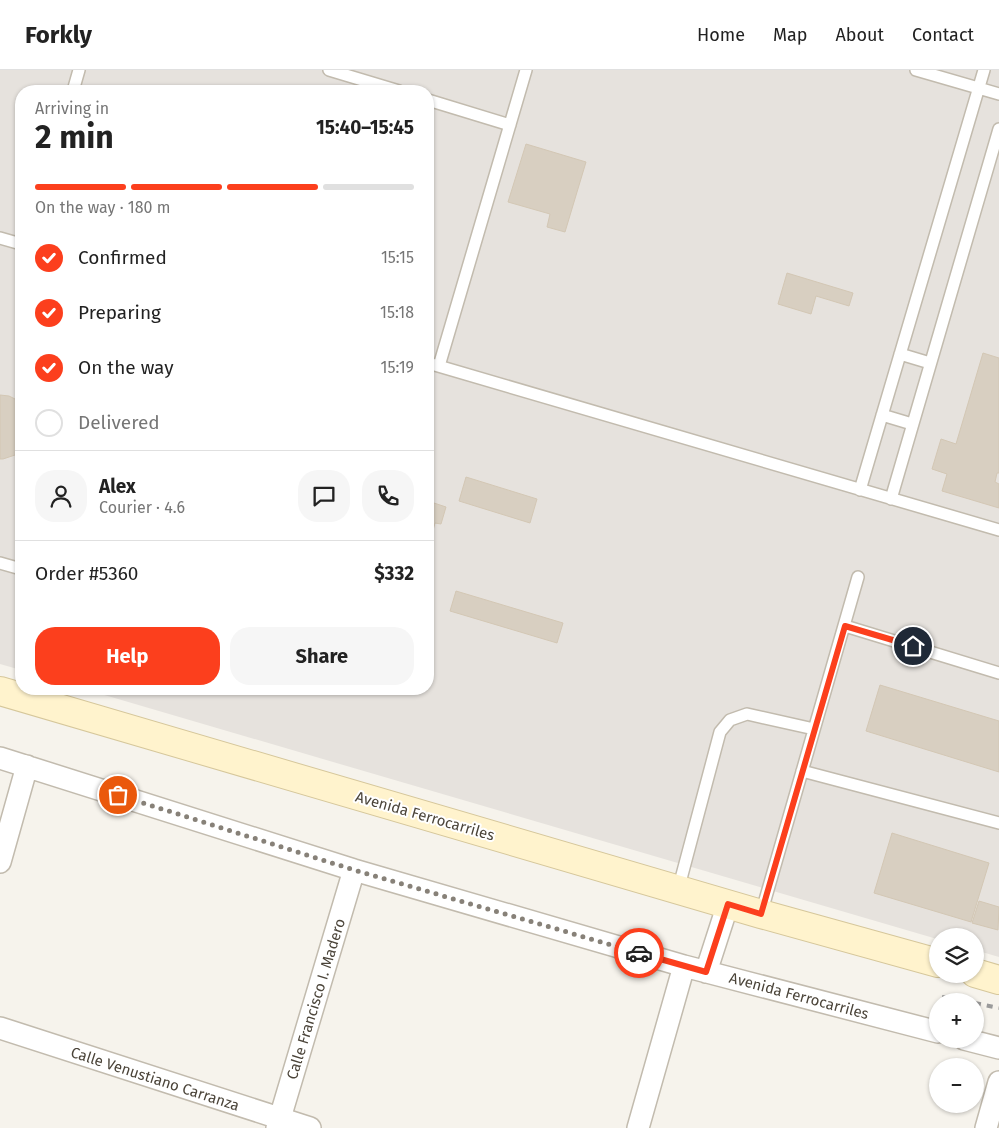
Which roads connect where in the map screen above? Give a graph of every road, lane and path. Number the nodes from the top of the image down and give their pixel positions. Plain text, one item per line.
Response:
1 (79, 70) edge
2 (328, 70) edge
3 (526, 70) edge
4 (916, 70) edge
5 (984, 70) edge
6 (75, 85) edge
7 (379, 85) edge
8 (978, 88) junction
9 (999, 94) edge
10 (434, 102) edge
11 (510, 125) junction
12 (999, 129) edge
13 (0, 238) edge
14 (15, 242) edge
15 (900, 354) junction
16 (434, 362) edge
17 (930, 363) junction
18 (434, 365) edge
19 (882, 415) junction
20 (912, 424) junction
21 (860, 490) junction
22 (890, 498) junction
23 (999, 530) edge
24 (0, 563) edge
25 (15, 567) edge
26 (858, 577) dead end
27 (845, 626) junction
28 (999, 673) edge
29 (0, 691) edge
30 (814, 729) junction
31 (0, 758) edge
32 (27, 766) junction
33 (802, 771) junction
34 (999, 824) edge
35 (0, 862) edge
36 (354, 870) junction
37 (678, 890) junction
38 (728, 904) junction
39 (761, 914) junction
40 (929, 961) edge
41 (684, 966) junction
42 (706, 972) junction
43 (984, 976) edge
44 (999, 980) edge
45 (0, 1028) edge
46 (929, 1030) edge
47 (984, 1044) edge
48 (999, 1048) edge
49 (999, 1082) edge
50 (278, 1124) edge
51 (310, 1128) edge
52 (638, 1128) edge
53 (986, 1128) edge

1 - 6 lane
2 - 7 lane
3 - 11 lane
4 - 8 lane
5 - 8 lane
8 - 9 lane
8 - 15 lane
10 - 11 lane
11 - 16 lane
12 - 17 lane
13 - 14 lane
15 - 17 lane
15 - 19 lane
17 - 20 lane
18 - 21 lane
19 - 20 lane
19 - 21 lane
20 - 22 lane
21 - 22 lane
22 - 23 lane
24 - 25 lane
26 - 27 lane
27 - 28 lane
27 - 30 lane
29 - 37 main road, Avenida Ferrocarriles
30 - 33 lane
30 - 37 lane
31 - 32 street, Avenida Ferrocarriles
32 - 35 street
32 - 36 street, Avenida Ferrocarriles
33 - 34 lane
33 - 39 lane
36 - 41 street, Avenida Ferrocarriles
36 - 50 street, Calle Francisco I. Madero
37 - 38 main road, Avenida Ferrocarriles
38 - 39 main road, Avenida Ferrocarriles
38 - 42 street
39 - 40 main road, Avenida Ferrocarriles
41 - 42 street, Avenida Ferrocarriles
41 - 52 street
42 - 46 street, Avenida Ferrocarriles
43 - 44 main road
45 - 50 street, Calle Venustiano Carranza
47 - 48 street
49 - 53 street
50 - 51 street, Calle Venustiano Carranza

